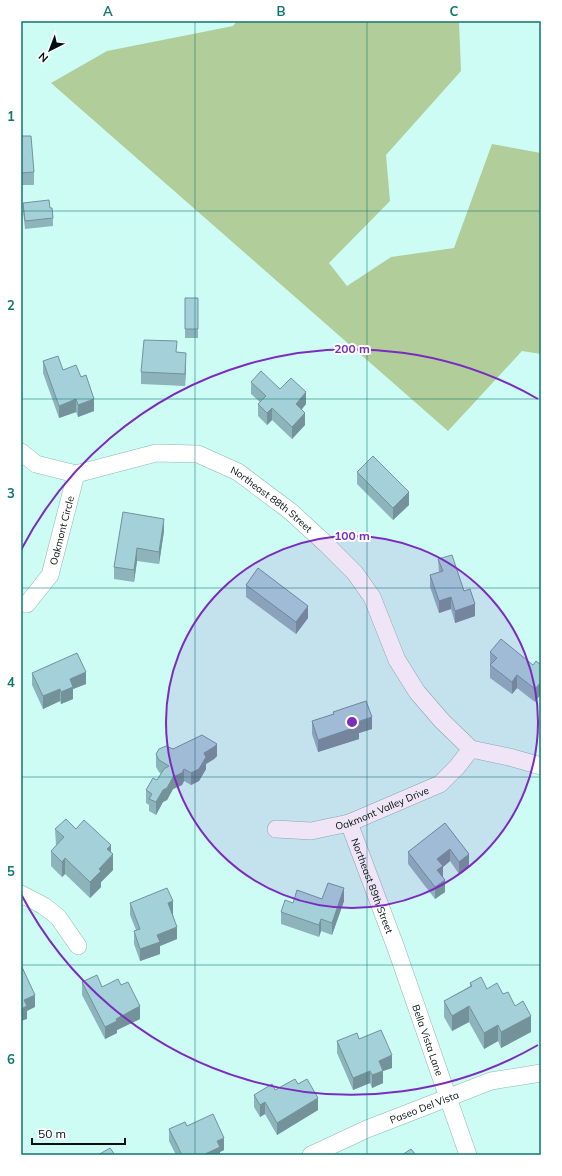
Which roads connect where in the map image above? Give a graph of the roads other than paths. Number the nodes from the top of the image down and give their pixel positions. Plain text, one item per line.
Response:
1 (21, 452) edge
2 (28, 465) edge
3 (76, 474) junction
4 (27, 604) dead end
5 (471, 749) junction
6 (541, 766) edge
7 (349, 823) junction
8 (276, 829) dead end
9 (21, 894) edge
10 (78, 946) dead end
11 (396, 948) joint
12 (541, 1073) edge
13 (448, 1097) junction
14 (311, 1155) edge
15 (468, 1155) edge

1 - 2 street, Northeast 88th Street
2 - 3 street, Northeast 88th Street
3 - 4 street, Oakmont Circle
3 - 5 street, Northeast 88th Street
5 - 6 street
5 - 7 street, Oakmont Valley Drive
7 - 8 street, Oakmont Valley Drive
7 - 11 street, Northeast 89th Street
9 - 10 street
11 - 13 street, Bella Vista Lane
12 - 13 street, Paseo Del Vista
13 - 14 street, Paseo Del Vista
13 - 15 street, Bella Vista Lane

